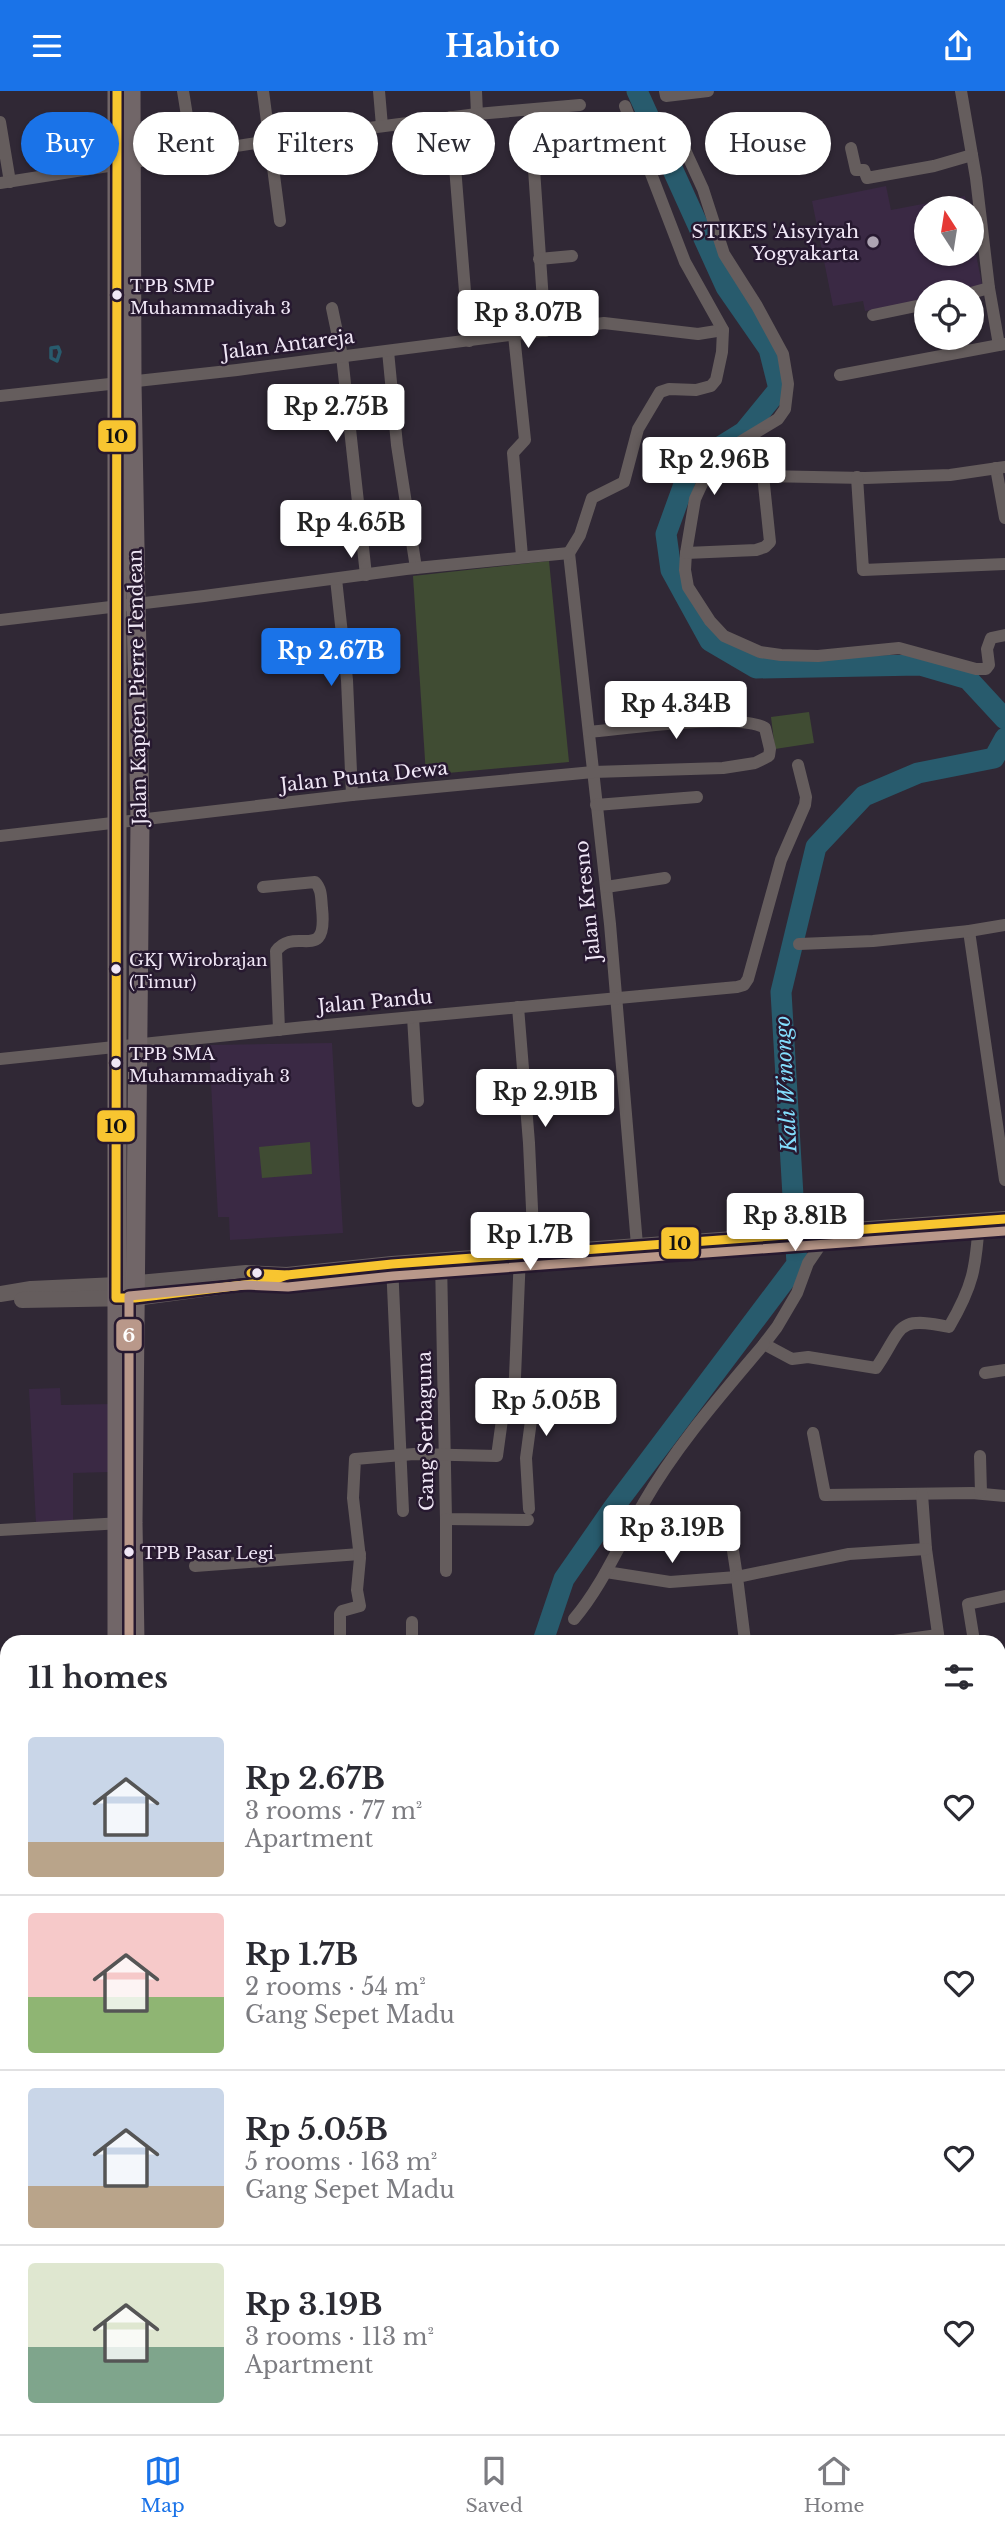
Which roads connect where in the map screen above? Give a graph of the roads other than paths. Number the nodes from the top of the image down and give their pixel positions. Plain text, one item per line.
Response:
1 (117, 91) edge
2 (131, 91) edge
3 (183, 91) edge
4 (263, 91) edge
5 (379, 91) edge
6 (476, 91) edge
7 (664, 91) edge
8 (708, 91) edge
9 (961, 91) edge
10 (580, 105) dead end
11 (625, 106) dead end
12 (530, 110) junction
13 (186, 112) edge
14 (265, 112) edge
15 (477, 112) edge
16 (495, 113) edge
17 (0, 122) edge
18 (392, 125) edge
19 (383, 126) junction
20 (378, 127) edge
21 (851, 148) dead end
22 (972, 155) junction
23 (691, 161) edge
24 (133, 163) edge
25 (124, 165) junction
26 (274, 175) edge
27 (456, 175) edge
28 (5, 182) edge
29 (280, 221) dead end
30 (572, 256) dead end
31 (539, 259) junction
32 (989, 288) junction
33 (984, 289) edge
34 (914, 306) edge
35 (332, 309) dead end
36 (873, 315) dead end
37 (723, 330) junction
38 (545, 331) junction
39 (514, 335) junction
40 (469, 341) junction
41 (1002, 344) edge
42 (388, 351) junction
43 (342, 356) junction
44 (840, 375) dead end
45 (125, 382) junction
46 (0, 396) edge
47 (1000, 467) edge
48 (706, 475) junction
49 (763, 475) junction
50 (857, 477) junction
51 (1005, 518) edge
52 (569, 553) junction
53 (686, 554) junction
54 (522, 556) junction
55 (1005, 564) edge
56 (416, 568) junction
57 (366, 575) junction
58 (336, 579) junction
59 (126, 604) junction
60 (0, 620) edge
61 (1005, 635) edge
62 (589, 732) junction
63 (798, 765) dead end
64 (593, 772) junction
65 (352, 795) junction
66 (696, 797) dead end
67 (596, 805) junction
68 (140, 821) junction
69 (118, 823) junction
70 (0, 837) edge
71 (665, 878) dead end
72 (263, 887) dead end
73 (606, 887) junction
74 (1005, 925) edge
75 (969, 931) junction
76 (799, 944) dead end
77 (616, 998) junction
78 (518, 1007) junction
79 (413, 1017) junction
80 (279, 1030) junction
81 (139, 1045) junction
82 (117, 1047) junction
83 (0, 1059) edge
84 (418, 1101) dead end
85 (1005, 1180) edge
86 (1005, 1219) edge
87 (979, 1221) junction
88 (819, 1233) junction
89 (637, 1245) junction
90 (527, 1254) junction
91 (441, 1260) junction
92 (392, 1264) junction
93 (126, 1291) junction
94 (0, 1295) edge
95 (764, 1345) junction
96 (1005, 1370) edge
97 (985, 1373) dead end
98 (511, 1404) junction
99 (813, 1433) dead end
100 (444, 1453) junction
101 (401, 1454) junction
102 (980, 1456) dead end
103 (981, 1493) junction
104 (922, 1494) junction
105 (1005, 1496) edge
106 (403, 1511) dead end
107 (727, 1511) dead end
108 (446, 1519) junction
109 (125, 1523) junction
110 (0, 1530) edge
111 (926, 1549) junction
112 (360, 1554) junction
113 (195, 1566) dead end
114 (446, 1571) dead end
115 (606, 1572) junction
116 (737, 1577) junction
117 (1005, 1596) edge
118 (573, 1619) dead end
119 (412, 1622) dead end
120 (117, 1635) edge
121 (134, 1635) edge
122 (340, 1635) edge
123 (412, 1635) edge
124 (744, 1635) edge
125 (939, 1635) edge
126 (973, 1635) edge

1 - 25 main road, Jalan Kapten Pierre Tendean
2 - 25 main road, Jalan Kapten Pierre Tendean
3 - 13 street
4 - 14 street
5 - 19 street
6 - 15 street
7 - 8 street
9 - 22 street
10 - 12 street
11 - 37 street
12 - 16 street
12 - 31 street
17 - 28 street
18 - 19 street
19 - 20 street
21 - 22 street
22 - 32 street
23 - 48 street
24 - 25 street
25 - 28 street
25 - 45 main road, Jalan Kapten Pierre Tendean
26 - 29 street
27 - 40 street
30 - 31 street
31 - 38 street
32 - 33 street
32 - 41 street
34 - 36 street
35 - 43 street
37 - 38 street, Jalan Antareja
37 - 52 street
38 - 39 street, Jalan Antareja
39 - 40 street, Jalan Antareja
39 - 54 street
40 - 42 street, Jalan Antareja
41 - 44 street
42 - 43 street, Jalan Antareja
42 - 56 street
43 - 45 street, Jalan Antareja
43 - 57 street
45 - 46 street, Jalan Antareja
45 - 59 main road, Jalan Kapten Pierre Tendean
47 - 50 street
47 - 51 street
48 - 49 street
48 - 53 street
49 - 50 street
49 - 53 street
50 - 55 street
52 - 54 street
52 - 62 street, Jalan Kresno
53 - 61 street
54 - 56 street
56 - 57 street
57 - 58 street
58 - 59 street
58 - 65 street
59 - 60 street
59 - 68 main road, Jalan Kapten Pierre Tendean
59 - 69 main road, Jalan Kapten Pierre Tendean
62 - 64 street, Jalan Kresno
62 - 64 street, Jalan Punta Dewa
63 - 77 street, Jalan Pandu
64 - 65 street, Jalan Punta Dewa
64 - 67 street, Jalan Kresno
65 - 68 street, Jalan Punta Dewa
66 - 67 street
67 - 73 street, Jalan Kresno
68 - 69 street, Jalan Punta Dewa
68 - 81 main road, Jalan Kapten Pierre Tendean
69 - 70 street, Jalan Punta Dewa
69 - 82 main road, Jalan Kapten Pierre Tendean
71 - 73 street
72 - 80 street
73 - 77 street, Jalan Kresno
74 - 75 street
75 - 76 street
75 - 85 street
77 - 78 street, Jalan Pandu
77 - 89 street, Jalan Kresno
78 - 79 street, Jalan Pandu
78 - 90 street
79 - 80 street, Jalan Pandu
79 - 84 street
80 - 81 street, Jalan Pandu
81 - 82 street, Jalan Pandu
81 - 93 main road, Jalan Kapten Pierre Tendean
82 - 83 street, Jalan Pandu
82 - 93 main road, Jalan Kapten Pierre Tendean
86 - 87 street
87 - 88 street
87 - 95 street
88 - 89 street
88 - 95 street
89 - 90 street
90 - 91 street
90 - 98 street
91 - 92 street
91 - 100 street, Gang Serbaguna
92 - 93 street
92 - 101 street
93 - 94 street
93 - 109 main road
95 - 115 street
96 - 97 street
98 - 100 street
98 - 108 street, Gang Serbaguna
99 - 104 street
100 - 101 street
100 - 108 street, Gang Serbaguna
101 - 106 street
101 - 112 street
102 - 103 street
103 - 104 street
103 - 105 street
104 - 111 street
107 - 116 street
108 - 114 street
109 - 110 street
109 - 120 main road
109 - 121 main road
111 - 116 street
111 - 125 street
112 - 113 street
112 - 122 street
115 - 116 street
115 - 118 street
116 - 124 street
117 - 126 street
119 - 123 street

